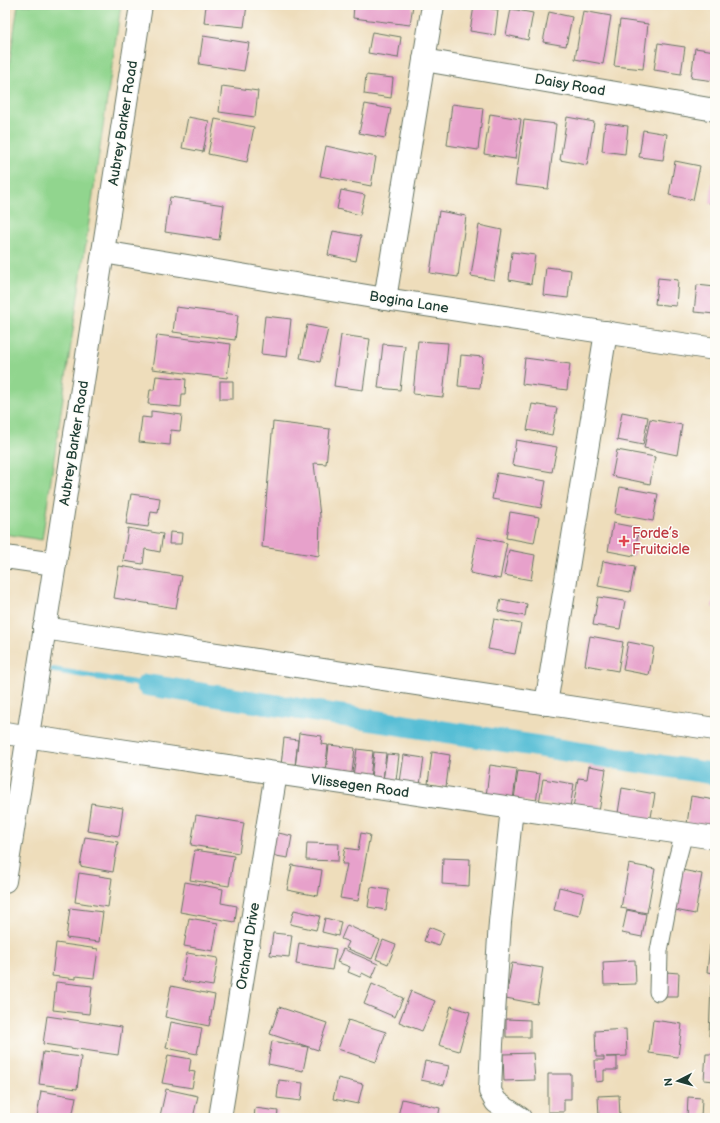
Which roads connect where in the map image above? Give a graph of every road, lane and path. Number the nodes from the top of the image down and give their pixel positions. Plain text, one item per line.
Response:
1 (141, 5) edge
2 (433, 5) edge
3 (424, 60) junction
4 (715, 110) edge
5 (103, 252) junction
6 (386, 299) junction
7 (606, 332) junction
8 (715, 349) edge
9 (5, 557) edge
10 (55, 564) junction
11 (44, 628) junction
12 (546, 704) junction
13 (715, 729) edge
14 (5, 733) edge
15 (28, 736) junction
16 (276, 773) junction
17 (512, 808) junction
18 (684, 833) junction
19 (715, 838) edge
20 (5, 881) edge
21 (658, 992) dead end
22 (220, 1118) edge
23 (520, 1118) edge

1 - 5 street, Aubrey Barker Road
2 - 3 street
3 - 4 street, Daisy Road
3 - 6 street
5 - 6 street, Bogina Lane
5 - 10 street, Aubrey Barker Road
6 - 7 street, Bogina Lane
7 - 8 street, Bogina Lane
7 - 12 street
9 - 10 street
10 - 11 street, Aubrey Barker Road
11 - 12 street
11 - 15 street, Aubrey Barker Road
12 - 13 street
14 - 15 street, Vlissegen Road
15 - 16 street, Vlissegen Road
15 - 20 street, Aubrey Barker Road
16 - 17 street, Vlissegen Road
16 - 22 street, Orchard Drive
17 - 18 street, Vlissegen Road
17 - 23 street
18 - 19 street, Vlissegen Road
18 - 21 street

